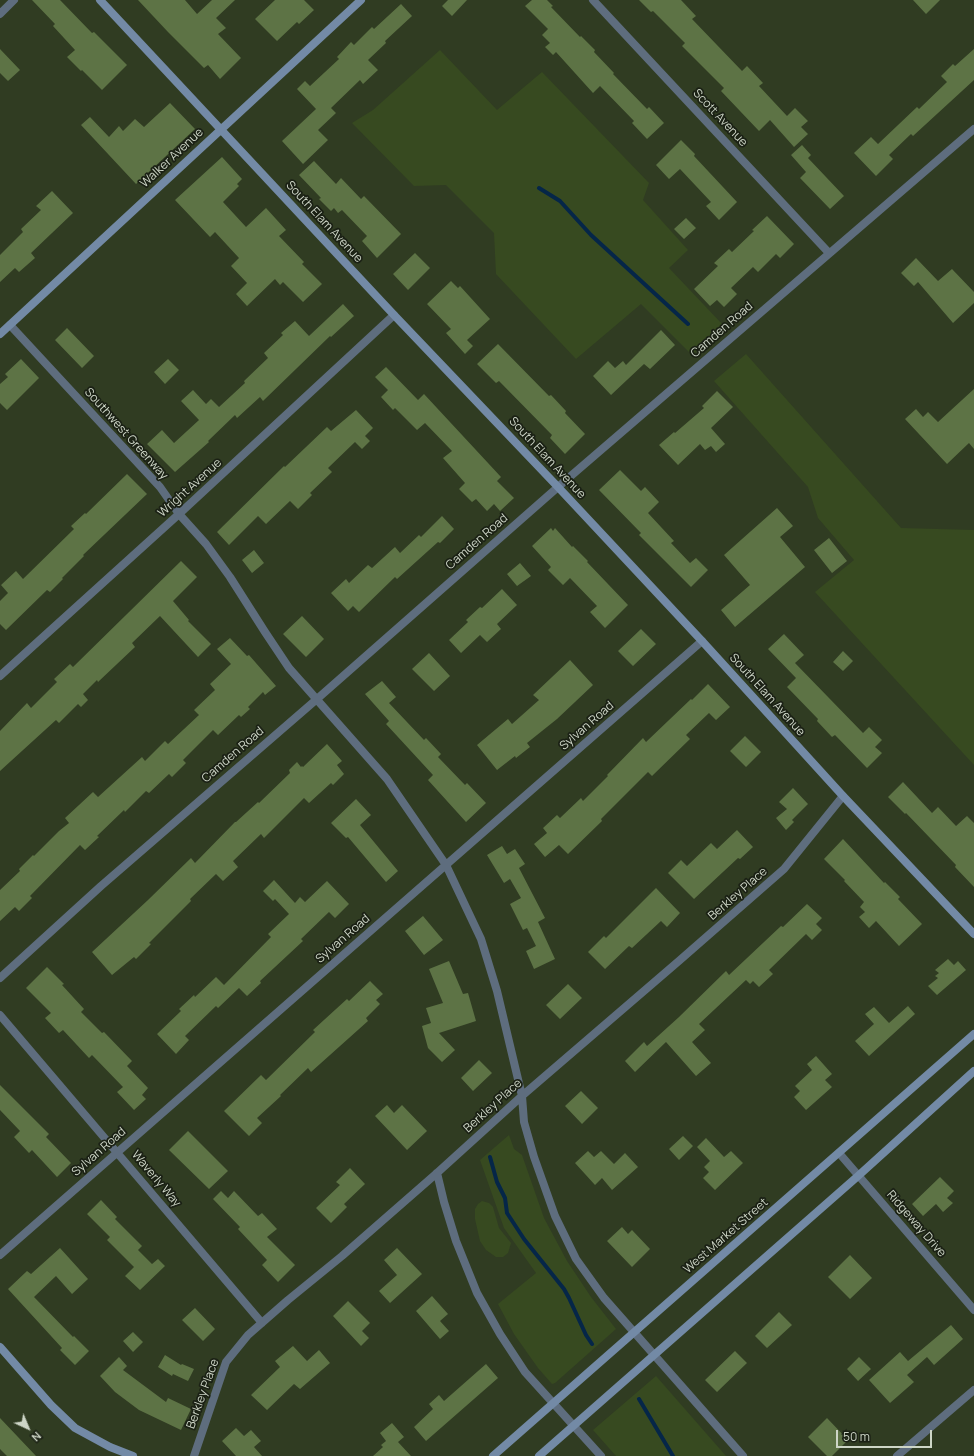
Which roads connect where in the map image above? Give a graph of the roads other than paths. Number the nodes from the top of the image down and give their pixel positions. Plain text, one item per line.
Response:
1 (14, 0) edge
2 (100, 0) edge
3 (362, 0) edge
4 (593, 0) edge
5 (0, 14) edge
6 (222, 129) junction
7 (974, 129) edge
8 (829, 253) junction
9 (394, 315) junction
10 (10, 325) junction
11 (0, 334) edge
12 (558, 487) junction
13 (179, 514) junction
14 (702, 641) junction
15 (0, 676) edge
16 (317, 699) junction
17 (843, 796) junction
18 (446, 865) junction
19 (974, 934) edge
20 (0, 978) edge
21 (0, 1015) edge
22 (974, 1034) edge
23 (974, 1071) edge
24 (522, 1096) junction
25 (117, 1152) junction
26 (839, 1153) junction
27 (437, 1173) junction
28 (858, 1176) junction
29 (0, 1255) edge
30 (974, 1310) edge
31 (262, 1323) junction
32 (635, 1332) junction
33 (0, 1347) edge
34 (654, 1355) junction
35 (974, 1390) edge
36 (554, 1403) junction
37 (574, 1426) junction
38 (133, 1456) edge
39 (194, 1456) edge
40 (494, 1456) edge
41 (539, 1456) edge
42 (601, 1456) edge
43 (743, 1456) edge
44 (898, 1456) edge

1 - 5 street
2 - 6 street, South Elam Avenue
3 - 6 street, Walker Avenue
4 - 8 street, Scott Avenue
6 - 9 street, South Elam Avenue
6 - 10 street, Walker Avenue
7 - 8 street, Camden Road
8 - 12 street, Camden Road
9 - 12 street, South Elam Avenue
9 - 13 street, Wright Avenue
10 - 11 street, Walker Avenue
10 - 13 street, Southwest Greenway
12 - 14 street, South Elam Avenue
12 - 16 street, Camden Road
13 - 15 street, Wright Avenue
13 - 16 street, Southwest Greenway
14 - 17 street, South Elam Avenue
14 - 18 street, Sylvan Road
16 - 18 street, Southwest Greenway
16 - 20 street, Camden Road
17 - 19 street, South Elam Avenue
17 - 24 street, Berkley Place
18 - 24 street, Southwest Greenway
18 - 25 street, Sylvan Road
21 - 25 street, Waverly Way
22 - 26 street, West Market Street
23 - 28 street
24 - 27 street, Berkley Place
24 - 32 street, Southwest Greenway
25 - 29 street, Sylvan Road
25 - 31 street, Waverly Way
26 - 28 street, Ridgeway Drive
26 - 32 street, West Market Street
27 - 31 street, Berkley Place
27 - 36 street
28 - 30 street, Ridgeway Drive
28 - 34 street
31 - 39 street, Berkley Place
32 - 34 street, Southwest Greenway
32 - 36 street, West Market Street
33 - 38 street
34 - 37 street
34 - 43 street, Southwest Greenway
35 - 44 street
36 - 37 street
36 - 40 street, West Market Street
37 - 41 street
37 - 42 street

